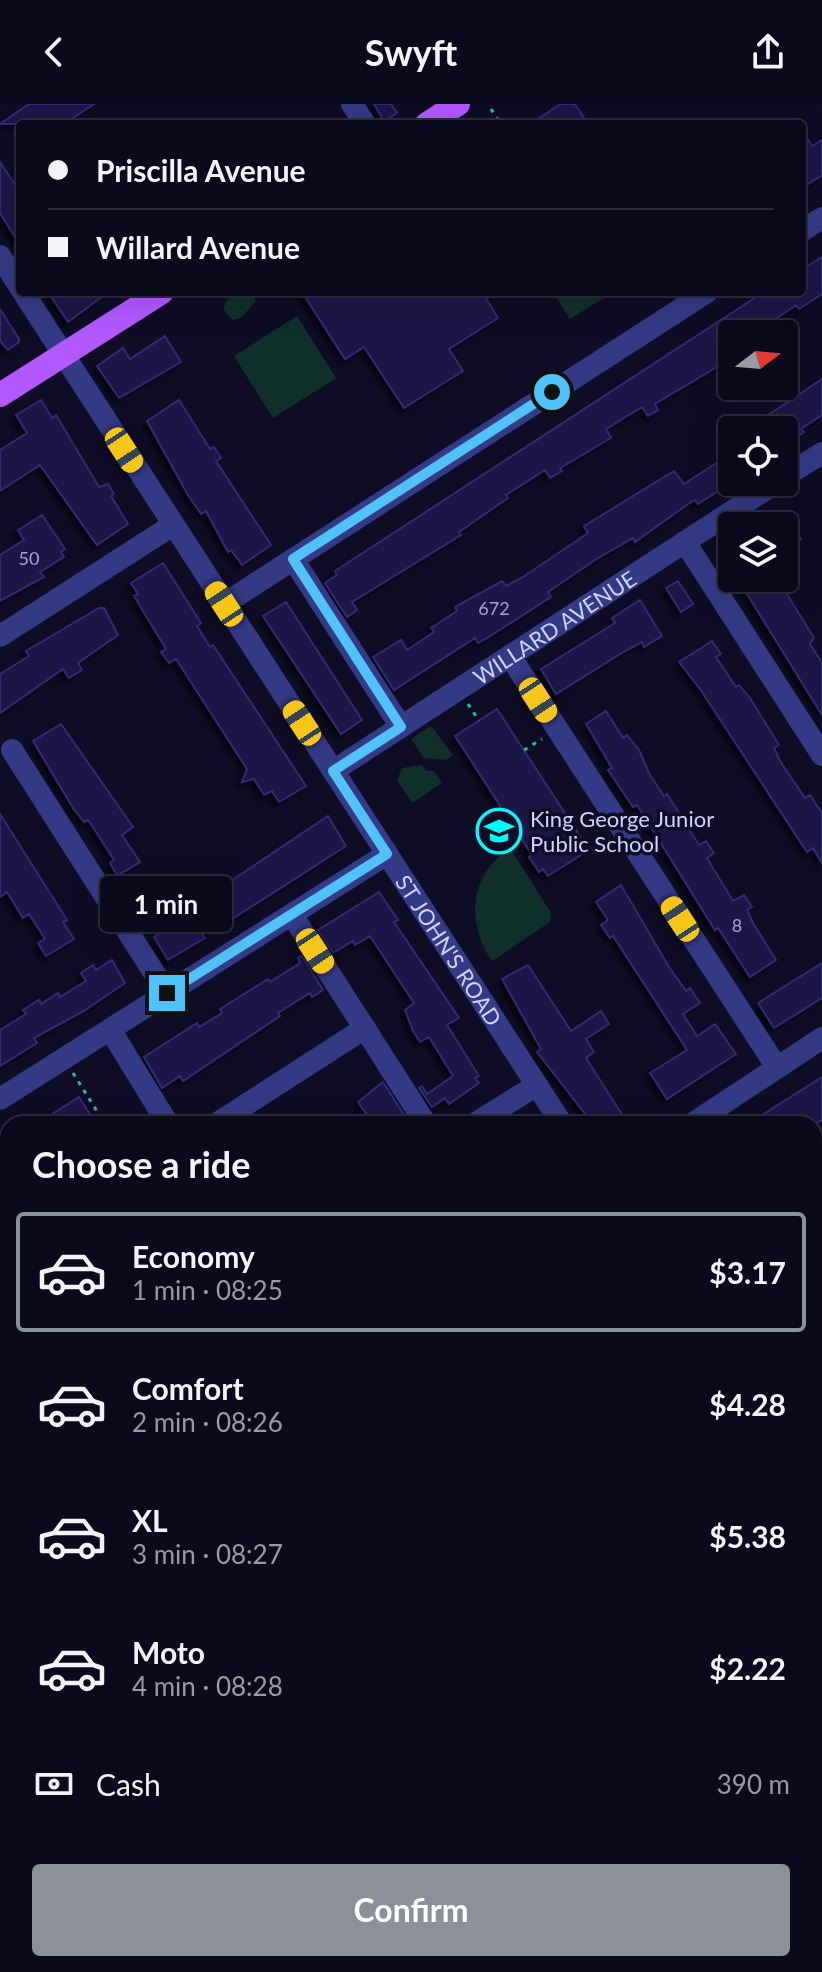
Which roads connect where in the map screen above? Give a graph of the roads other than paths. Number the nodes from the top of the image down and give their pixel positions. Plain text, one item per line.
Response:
1 (458, 104) edge
2 (433, 120) edge
3 (0, 256) edge
4 (16, 281) edge
5 (26, 296) edge
6 (156, 296) edge
7 (701, 296) edge
8 (63, 355) junction
9 (0, 395) edge
10 (822, 453) edge
11 (798, 468) edge
12 (756, 496) edge
13 (173, 525) junction
14 (685, 542) junction
15 (293, 559) junction
16 (224, 604) junction
17 (0, 636) edge
18 (510, 656) junction
19 (401, 727) junction
20 (12, 750) dead end
21 (822, 755) edge
22 (333, 771) junction
23 (387, 854) junction
24 (292, 915) junction
25 (167, 993) junction
26 (365, 1028) junction
27 (111, 1031) junction
28 (822, 1038) edge
29 (776, 1066) junction
30 (537, 1085) junction
31 (0, 1099) edge
32 (163, 1116) edge
33 (228, 1116) edge
34 (421, 1116) edge
35 (487, 1116) edge
36 (557, 1116) edge
37 (704, 1116) edge

1 - 2 main road
3 - 4 street, ST JOHN'S ROAD
5 - 8 street, ST JOHN'S ROAD
6 - 8 main road
7 - 15 street
8 - 9 main road
8 - 13 street, ST JOHN'S ROAD
10 - 11 street
12 - 14 street, WILLARD AVENUE
13 - 16 street, ST JOHN'S ROAD
13 - 17 street
14 - 18 street, WILLARD AVENUE
14 - 21 street
15 - 16 street
15 - 19 street
16 - 22 street, ST JOHN'S ROAD
18 - 19 street, WILLARD AVENUE
18 - 29 street
19 - 22 street, WILLARD AVENUE
20 - 25 street
22 - 23 street, ST JOHN'S ROAD
23 - 24 street
23 - 30 street, ST JOHN'S ROAD
24 - 25 street
24 - 26 street
25 - 27 street
26 - 33 street
26 - 34 street
27 - 31 street
27 - 32 street
28 - 29 street
29 - 37 street
30 - 35 street
30 - 36 street, ST JOHN'S ROAD

